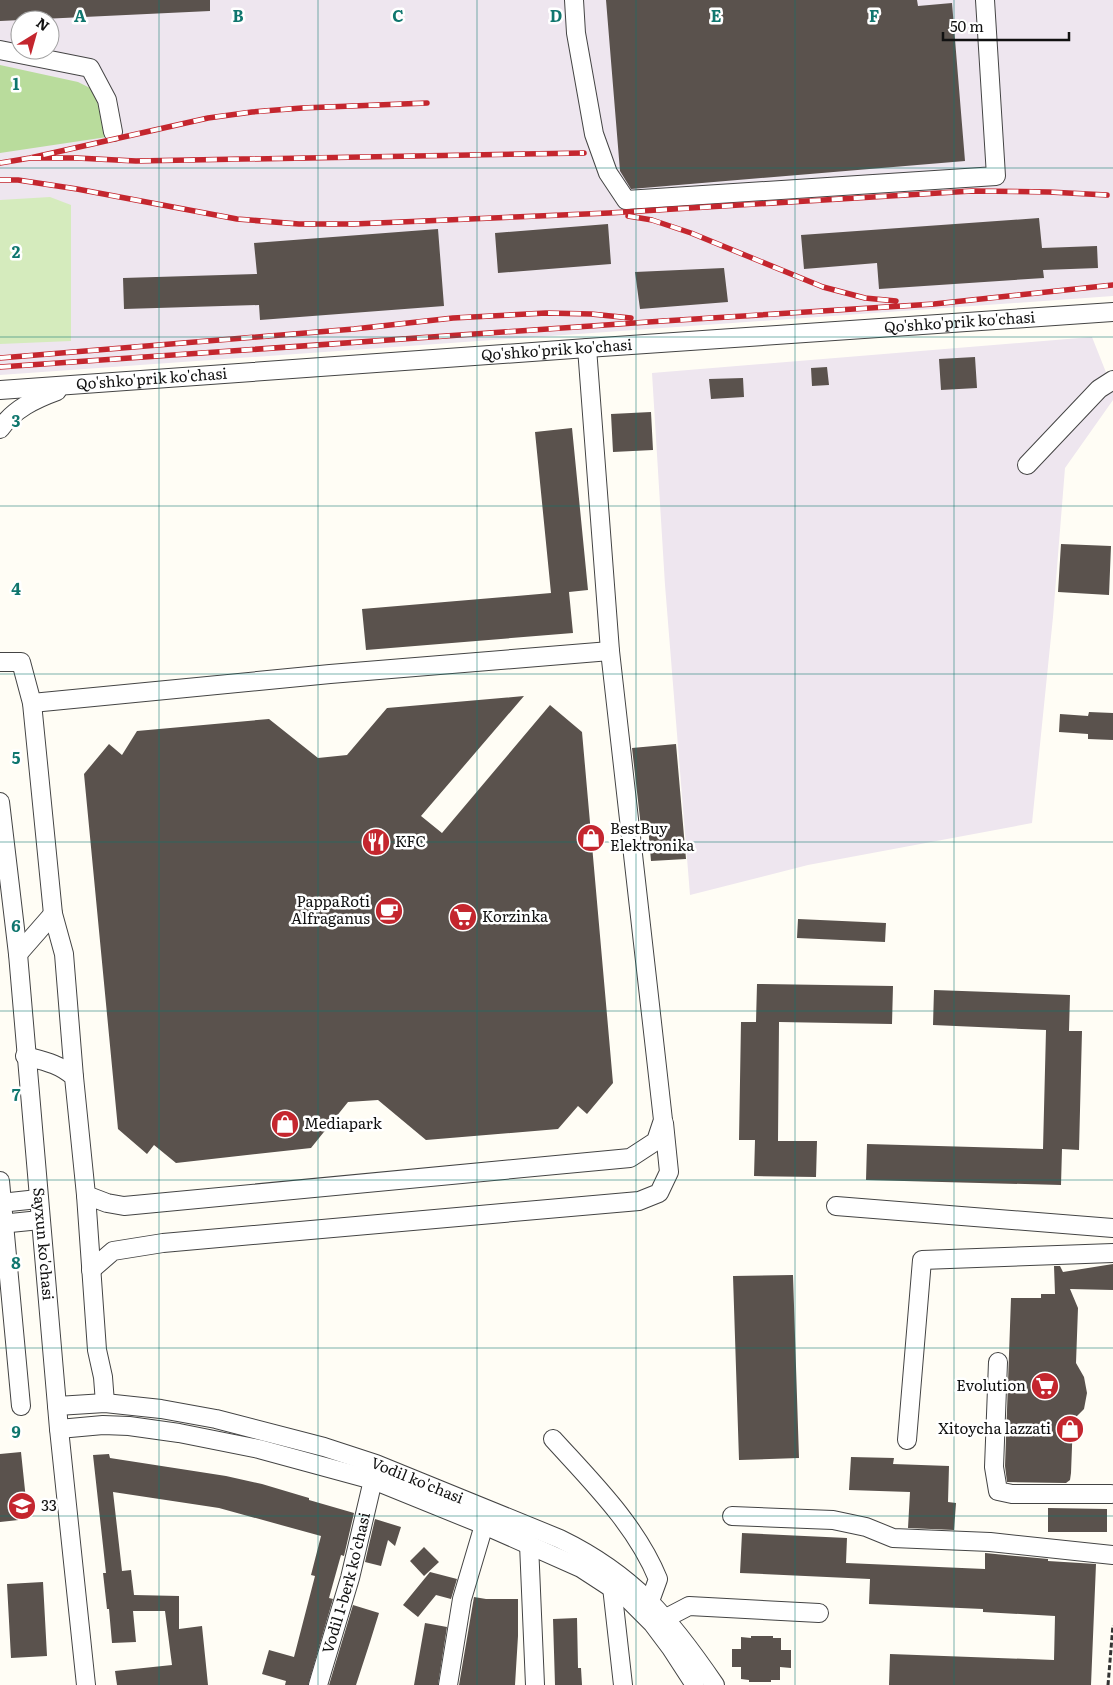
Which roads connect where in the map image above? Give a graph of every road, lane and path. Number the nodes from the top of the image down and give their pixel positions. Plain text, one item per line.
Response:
1 (574, 0) edge
2 (985, 0) edge
3 (0, 50) edge
4 (113, 132) dead end
5 (1112, 312) edge
6 (587, 348) junction
7 (1113, 380) edge
8 (76, 386) junction
9 (0, 390) edge
10 (0, 429) edge
11 (1027, 465) dead end
12 (610, 651) junction
13 (0, 662) edge
14 (32, 703) junction
15 (1, 821) edge
16 (53, 914) junction
17 (18, 954) junction
18 (25, 1056) junction
19 (74, 1077) junction
20 (663, 1120) junction
21 (0, 1181) edge
22 (86, 1195) junction
23 (38, 1199) junction
24 (1, 1203) edge
25 (836, 1206) dead end
26 (40, 1220) junction
27 (2, 1224) edge
28 (1113, 1228) edge
29 (1113, 1253) edge
30 (91, 1270) junction
31 (998, 1362) dead end
32 (105, 1403) junction
33 (21, 1406) dead end
34 (57, 1406) junction
35 (59, 1429) junction
36 (553, 1440) dead end
37 (907, 1440) dead end
38 (373, 1480) junction
39 (1111, 1494) dead end
40 (732, 1516) dead end
41 (484, 1525) junction
42 (528, 1544) junction
43 (1113, 1555) edge
44 (612, 1587) junction
45 (650, 1601) junction
46 (819, 1613) dead end
47 (666, 1618) junction
48 (1113, 1625) edge
49 (86, 1685) edge
50 (318, 1685) edge
51 (448, 1685) edge
52 (535, 1685) edge
53 (623, 1685) edge
54 (695, 1685) edge
55 (715, 1685) edge
56 (1108, 1685) edge

1 - 2 street
3 - 4 street
5 - 6 street, Qo'shko'prik ko'chasi
6 - 8 street, Qo'shko'prik ko'chasi
6 - 12 street
7 - 11 street
8 - 9 street, Qo'shko'prik ko'chasi
8 - 10 street
12 - 14 street
12 - 20 street
13 - 14 street
14 - 16 street
15 - 17 street, Sayxun ko'chasi
16 - 17 street
16 - 19 street
17 - 18 street, Sayxun ko'chasi
18 - 19 street
18 - 23 street, Sayxun ko'chasi
19 - 22 street
20 - 22 street
20 - 30 street
21 - 24 street
22 - 30 street
23 - 24 street
23 - 26 street, Sayxun ko'chasi
24 - 27 street
25 - 28 street
26 - 27 street
26 - 34 street, Sayxun ko'chasi
27 - 33 street
29 - 37 street
30 - 32 street
31 - 39 street
32 - 34 street, Vodil ko'chasi
32 - 45 street, Vodil ko'chasi
34 - 35 street, Sayxun ko'chasi
35 - 38 street, Vodil ko'chasi
35 - 49 street, Sayxun ko'chasi
36 - 45 street
38 - 41 street, Vodil ko'chasi
38 - 50 street, Vodil 1-berk ko'chasi
40 - 43 street
41 - 42 street, Vodil ko'chasi
41 - 51 street
42 - 44 street, Vodil ko'chasi
42 - 52 street
44 - 53 street
44 - 54 street, Vodil ko'chasi
45 - 47 street, Vodil ko'chasi
46 - 47 street
47 - 55 street, Vodil ko'chasi
48 - 56 path

